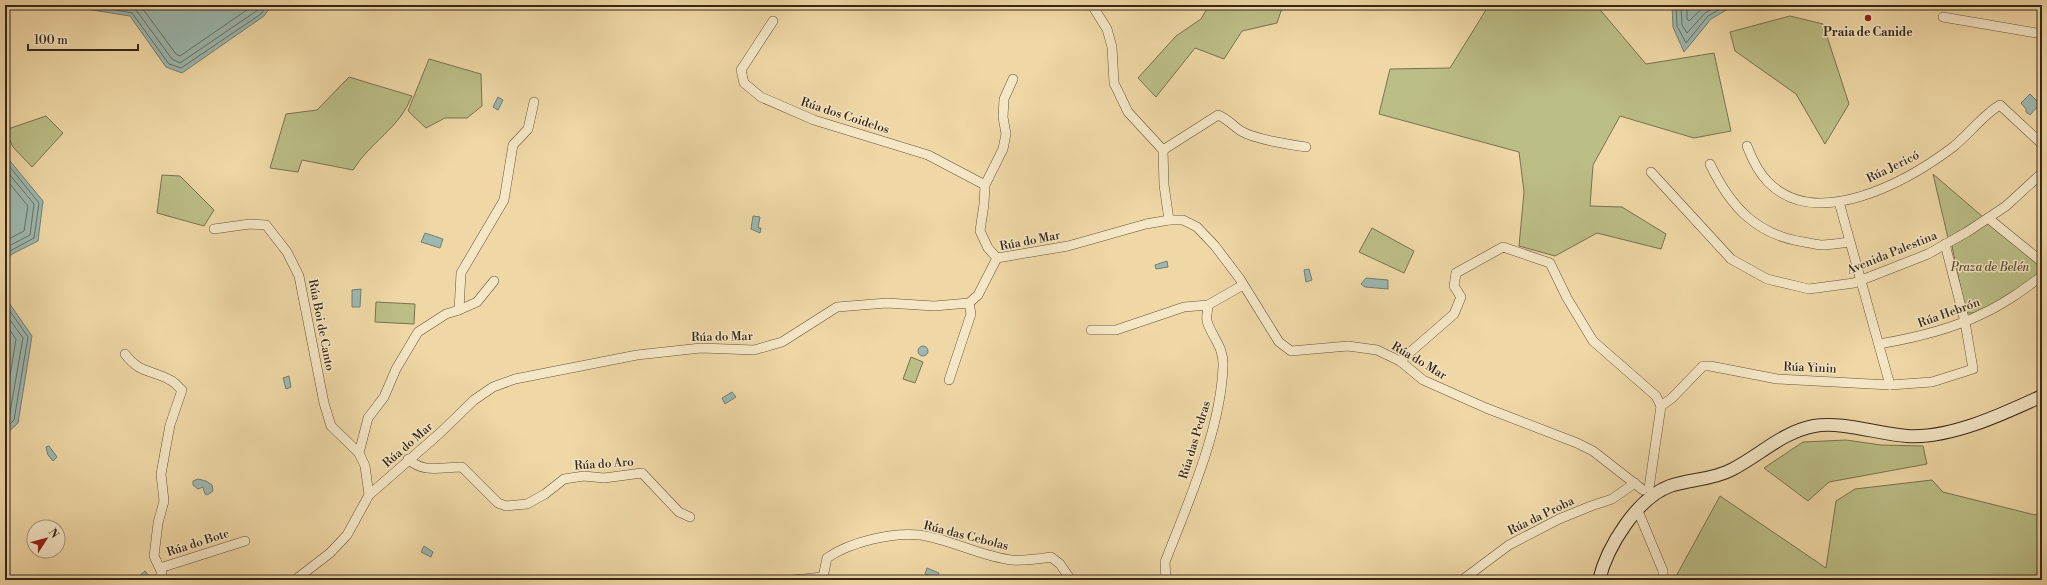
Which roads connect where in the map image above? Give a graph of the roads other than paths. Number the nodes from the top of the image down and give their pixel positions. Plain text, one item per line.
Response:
1 (1092, 5) edge
2 (1943, 16) dead end
3 (773, 21) dead end
4 (2042, 34) edge
5 (1013, 79) dead end
6 (534, 102) dead end
7 (2042, 144) edge
8 (1746, 146) dead end
9 (1306, 147) dead end
10 (1163, 150) junction
11 (1710, 164) dead end
12 (1652, 172) dead end
13 (2042, 172) edge
14 (985, 185) junction
15 (1839, 202) junction
16 (1988, 218) junction
17 (1170, 220) junction
18 (214, 229) dead end
19 (1849, 242) junction
20 (1945, 244) junction
21 (997, 258) junction
22 (2042, 262) edge
23 (2042, 276) edge
24 (1861, 280) junction
25 (494, 281) dead end
26 (1243, 285) junction
27 (969, 303) junction
28 (1208, 306) junction
29 (459, 310) junction
30 (1965, 322) junction
31 (1091, 330) dead end
32 (1879, 344) junction
33 (125, 354) dead end
34 (1400, 361) junction
35 (949, 380) dead end
36 (1890, 385) junction
37 (2042, 396) edge
38 (1661, 406) junction
39 (359, 453) junction
40 (408, 459) junction
41 (1635, 483) junction
42 (1649, 490) junction
43 (369, 495) junction
44 (1642, 506) junction
45 (690, 517) dead end
46 (245, 541) dead end
47 (160, 568) junction
48 (158, 580) edge
49 (295, 580) edge
50 (793, 580) edge
51 (1071, 580) edge
52 (1166, 580) edge
53 (1462, 580) edge
54 (1599, 580) edge
55 (1663, 580) edge

1 - 10 street
2 - 4 street
3 - 14 street, Rúa dos Coidelos
5 - 14 street
6 - 29 street
7 - 15 street, Rúa Jericó
8 - 15 street, Rúa Jericó
9 - 10 street
10 - 17 street
11 - 19 street
12 - 24 street, Avenida Palestina
13 - 16 street, Avenida Palestina
14 - 21 street
15 - 19 street
16 - 20 street, Avenida Palestina
16 - 22 street
17 - 21 street, Rúa do Mar
17 - 26 street, Rúa do Mar
18 - 39 street, Rúa Boi de Canto
19 - 24 street
20 - 24 street, Avenida Palestina
20 - 30 street
21 - 27 street, Rúa do Mar
23 - 30 street, Rúa Hebrón
24 - 32 street
25 - 29 street
26 - 28 street
26 - 34 street, Rúa do Mar
27 - 35 street
27 - 40 street, Rúa do Mar
28 - 31 street
28 - 52 street, Rúa das Pedras
29 - 39 street
30 - 32 street, Rúa Hebrón
30 - 36 street, Rúa Yinin
32 - 36 street
33 - 47 street
34 - 38 street
34 - 41 street, Rúa do Mar
36 - 38 street, Rúa Yinin
37 - 42 main road
38 - 42 street
39 - 43 street
40 - 43 street, Rúa do Mar
40 - 45 street, Rúa do Aro
41 - 42 street, Rúa do Mar
41 - 53 street, Rúa da Proba
42 - 44 main road
43 - 49 street, Rúa do Mar
44 - 54 main road
44 - 55 street
46 - 47 street, Rúa do Bote
47 - 48 street
50 - 51 street, Rúa das Cebolas

